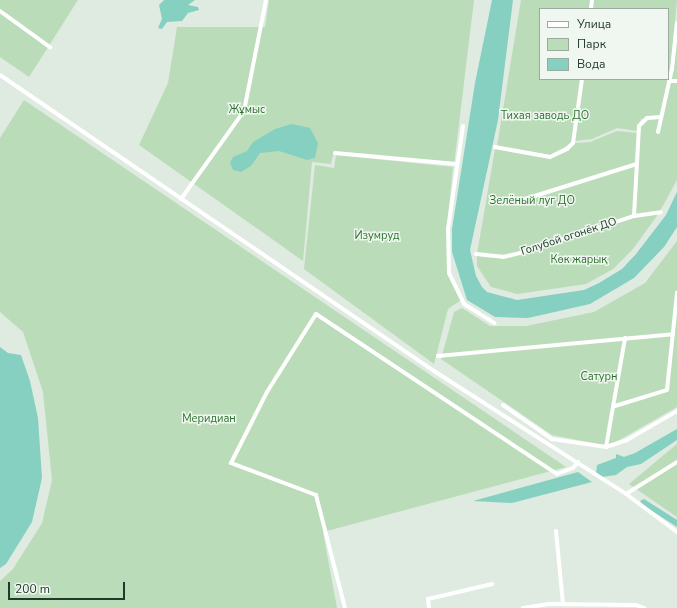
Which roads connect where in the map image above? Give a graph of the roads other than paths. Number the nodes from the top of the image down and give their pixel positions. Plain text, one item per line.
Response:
1 (266, 0) edge
2 (0, 11) edge
3 (677, 22) edge
4 (50, 47) dead end
5 (0, 75) edge
6 (582, 80) edge
7 (669, 81) junction
8 (677, 81) edge
9 (662, 117) junction
10 (463, 126) dead end
11 (658, 132) dead end
12 (495, 148) dead end
13 (334, 153) dead end
14 (457, 164) junction
15 (637, 164) junction
16 (182, 198) junction
17 (525, 199) dead end
18 (661, 212) dead end
19 (634, 216) junction
20 (476, 254) dead end
21 (677, 293) edge
22 (494, 323) dead end
23 (674, 335) edge
24 (625, 338) junction
25 (438, 356) dead end
26 (503, 405) dead end
27 (615, 406) junction
28 (677, 411) edge
29 (606, 447) junction
30 (578, 462) junction
31 (677, 462) edge
32 (626, 494) junction
33 (556, 531) dead end
34 (677, 532) edge
35 (492, 584) dead end
36 (563, 604) junction
37 (578, 606) edge
38 (345, 608) edge
39 (430, 608) edge
40 (523, 608) edge
41 (644, 608) edge

1 - 16 street
2 - 4 street
3 - 7 street
5 - 16 street
6 - 12 street
7 - 8 street
7 - 9 street
9 - 11 street
9 - 15 street
10 - 14 street
13 - 14 street
14 - 22 street
15 - 17 street
15 - 19 street
16 - 30 street
18 - 19 street, Голубой огонёк ДО
19 - 20 street, Голубой огонёк ДО
21 - 23 street
23 - 24 street
23 - 27 street
24 - 25 street
24 - 27 street
26 - 29 street
27 - 29 street
28 - 29 street
30 - 32 street
30 - 38 street
31 - 32 street
32 - 34 street
33 - 36 street
35 - 39 street
36 - 37 street
36 - 40 street
37 - 41 street

